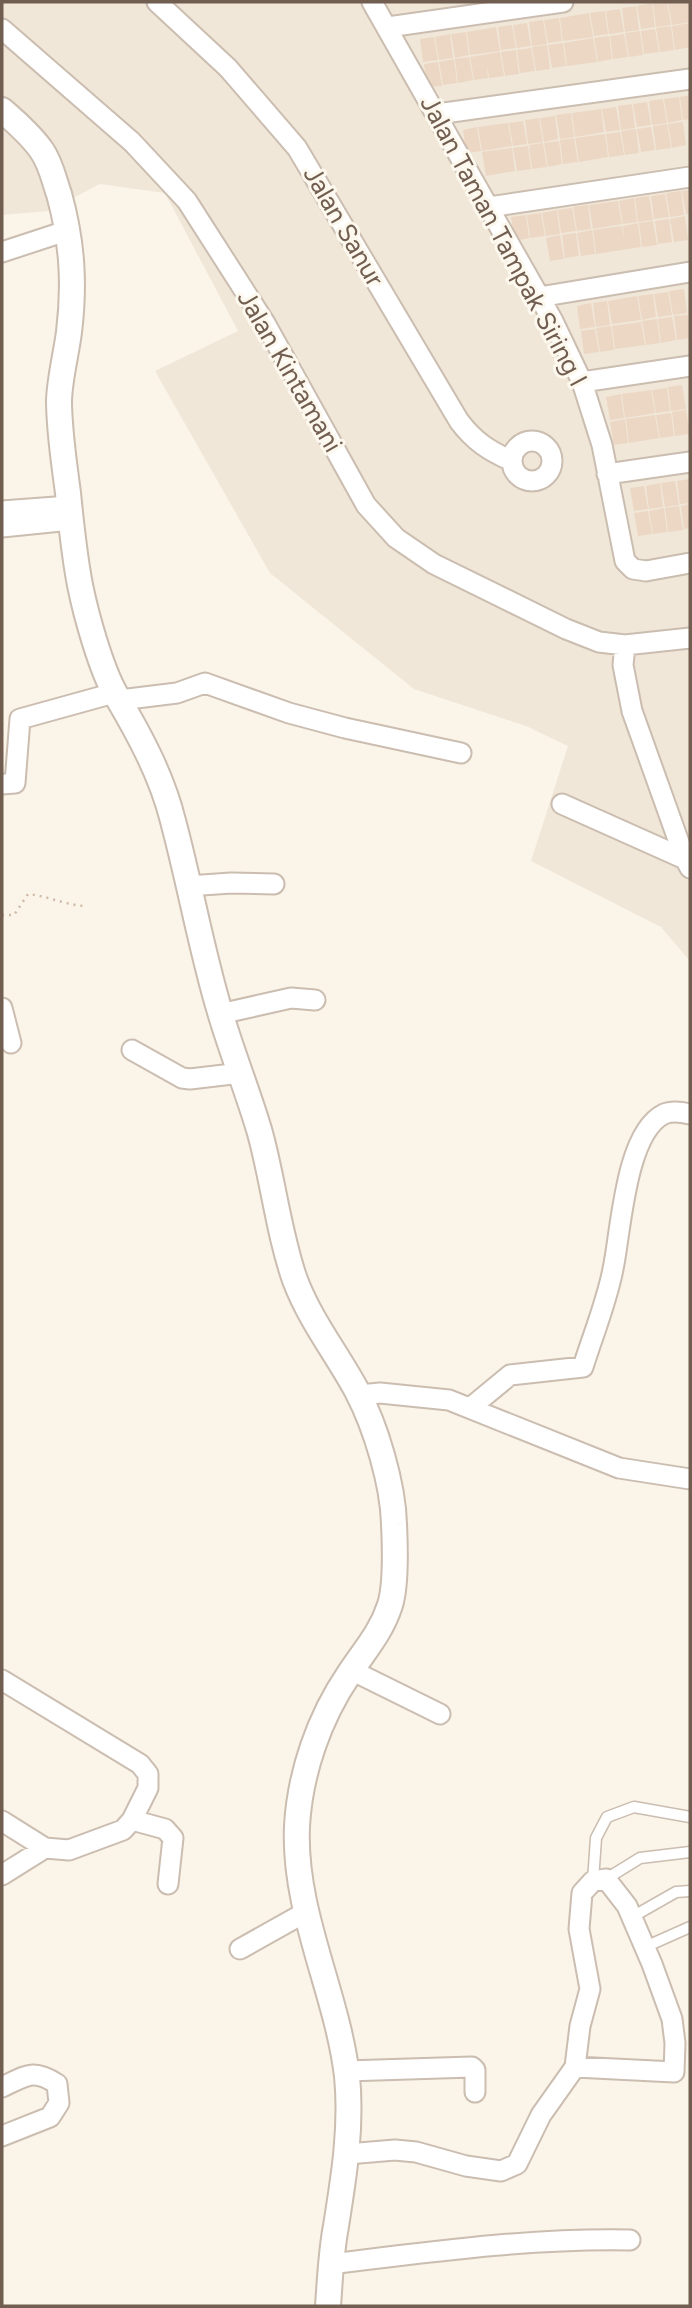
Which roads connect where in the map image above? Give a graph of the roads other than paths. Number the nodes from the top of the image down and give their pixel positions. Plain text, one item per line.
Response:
1 (157, 2) edge
2 (373, 2) edge
3 (563, 2) edge
4 (387, 27) junction
5 (2, 29) edge
6 (690, 79) edge
7 (2, 110) edge
8 (437, 114) junction
9 (690, 177) edge
10 (489, 206) junction
11 (69, 230) junction
12 (2, 252) edge
13 (690, 272) edge
14 (539, 297) junction
15 (690, 366) edge
16 (582, 382) junction
17 (512, 461) dead end
18 (690, 462) edge
19 (607, 474) junction
20 (2, 511) edge
21 (70, 513) junction
22 (2, 527) edge
23 (690, 563) edge
24 (690, 638) edge
25 (625, 645) junction
26 (117, 696) junction
27 (461, 752) dead end
28 (2, 784) edge
29 (562, 804) dead end
30 (688, 864) edge
31 (274, 884) dead end
32 (188, 886) junction
33 (315, 1000) dead end
34 (2, 1008) edge
35 (220, 1014) junction
36 (12, 1043) dead end
37 (132, 1050) dead end
38 (241, 1073) junction
39 (690, 1114) edge
40 (359, 1395) junction
41 (470, 1408) junction
42 (690, 1479) edge
43 (351, 1671) junction
44 (2, 1681) edge
45 (440, 1714) dead end
46 (690, 1817) edge
47 (132, 1820) junction
48 (2, 1821) edge
49 (45, 1848) junction
50 (690, 1852) edge
51 (2, 1875) edge
52 (599, 1880) junction
53 (167, 1884) dead end
54 (690, 1891) edge
55 (306, 1912) junction
56 (632, 1917) junction
57 (690, 1927) edge
58 (645, 1947) junction
59 (240, 1949) dead end
60 (575, 2067) junction
61 (346, 2071) junction
62 (682, 2074) edge
63 (2, 2087) edge
64 (475, 2092) dead end
65 (2, 2136) edge
66 (347, 2154) junction
67 (630, 2240) dead end
68 (331, 2263) junction
69 (328, 2306) edge

1 - 17 street, Jalan Sanur
2 - 4 street, Jalan Taman Tampak Siring I
3 - 4 street
4 - 8 street, Jalan Taman Tampak Siring I
5 - 25 street, Jalan Kintamani
6 - 8 street
7 - 11 street
8 - 10 street, Jalan Taman Tampak Siring I
9 - 10 street
10 - 14 street, Jalan Taman Tampak Siring I
11 - 12 street
11 - 21 street
13 - 14 street
14 - 16 street, Jalan Taman Tampak Siring I
15 - 16 street
16 - 19 street, Jalan Taman Tampak Siring I
18 - 19 street
19 - 23 street, Jalan Taman Tampak Siring I
20 - 21 street
21 - 22 street
21 - 26 street
24 - 25 street, Jalan Kintamani
25 - 30 street
26 - 27 street
26 - 28 street
26 - 32 street
29 - 30 street
31 - 32 street
32 - 35 street
33 - 35 street
34 - 36 street
35 - 38 street
37 - 38 street
38 - 40 street
39 - 41 street
40 - 41 street
40 - 43 street
41 - 42 street
43 - 45 street
43 - 55 street
44 - 47 street
46 - 52 lane
47 - 49 street
47 - 53 street
48 - 49 street
49 - 51 street
50 - 52 lane
52 - 56 street
52 - 60 street
54 - 56 lane
55 - 59 street
55 - 61 street
56 - 58 street
57 - 58 lane
58 - 62 street
60 - 62 street
60 - 66 street
61 - 64 street
61 - 66 street
63 - 65 street
66 - 68 street
67 - 68 street
68 - 69 street

